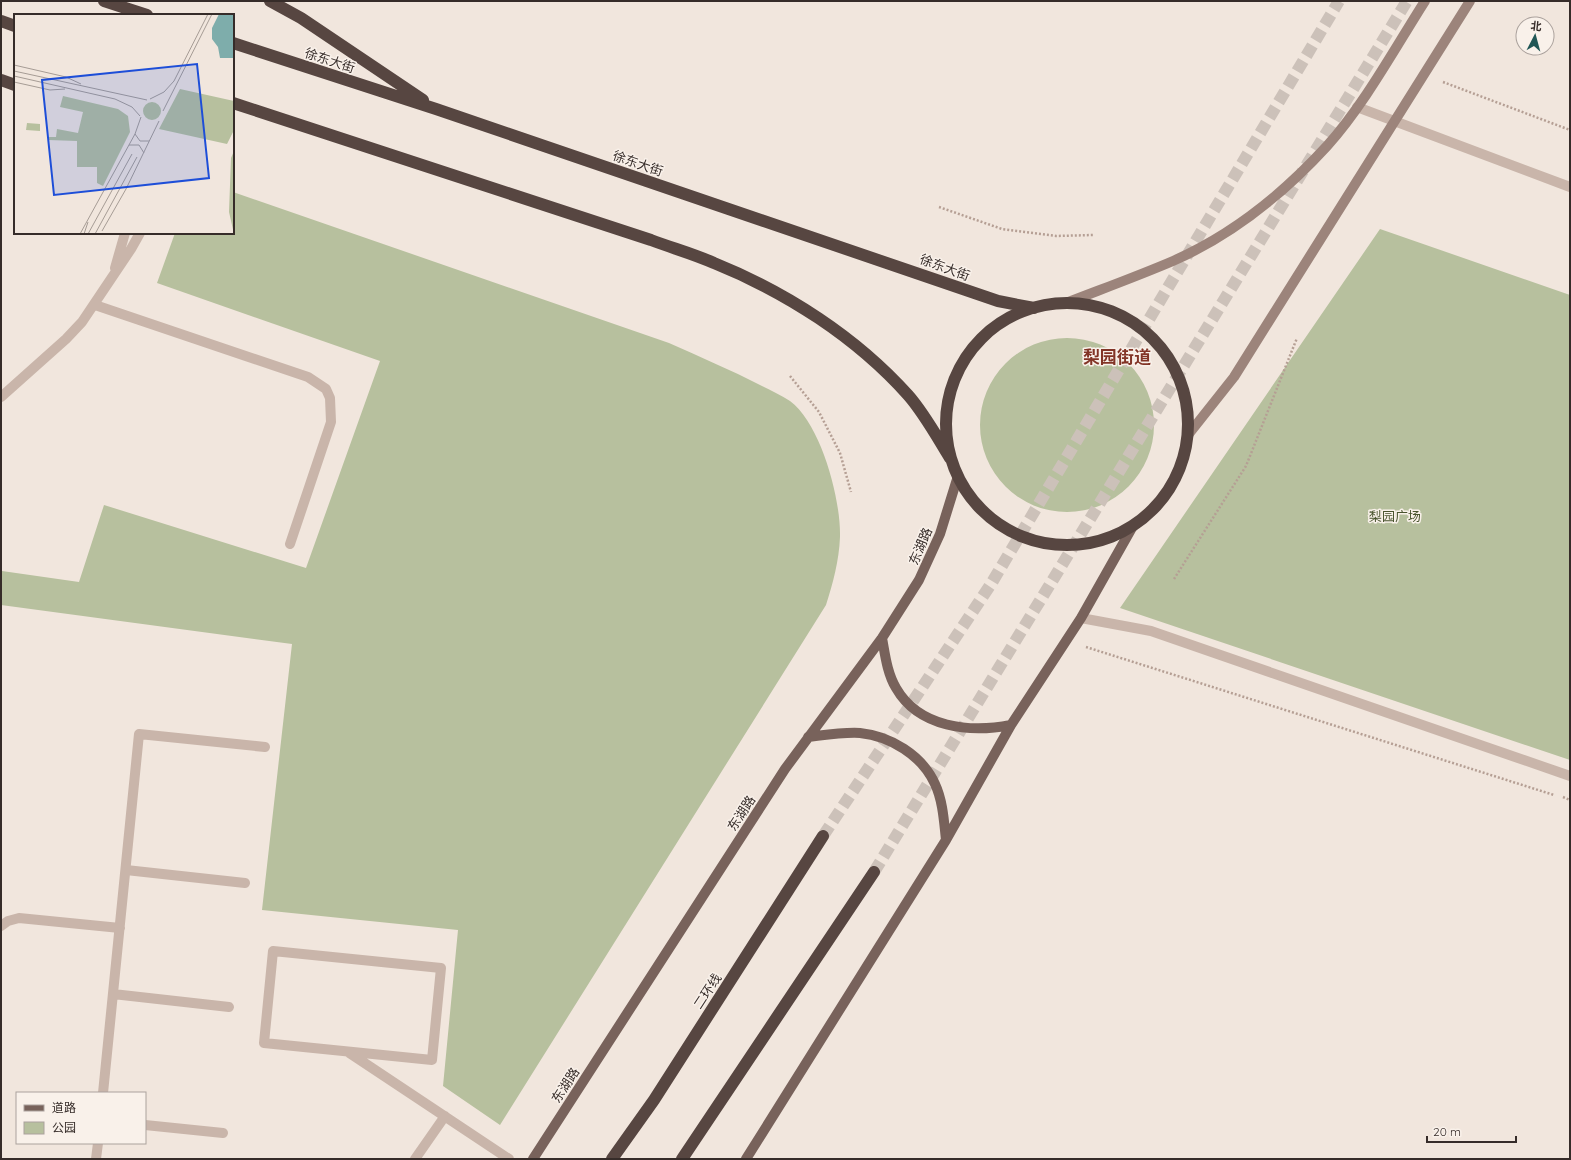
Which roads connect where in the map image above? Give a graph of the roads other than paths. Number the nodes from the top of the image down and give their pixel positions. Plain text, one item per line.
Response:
1 (104, 1) edge
2 (270, 1) edge
3 (1425, 1) edge
4 (1470, 1) edge
5 (144, 14) edge
6 (1, 21) edge
7 (14, 26) edge
8 (234, 43) edge
9 (1, 80) edge
10 (14, 85) edge
11 (234, 102) edge
12 (1357, 107) junction
13 (436, 109) junction
14 (234, 113) edge
15 (263, 113) junction
16 (1394, 120) junction
17 (1570, 186) edge
18 (125, 234) edge
19 (139, 234) edge
20 (112, 276) junction
21 (1066, 303) junction
22 (95, 305) junction
23 (1034, 308) junction
24 (1, 397) edge
25 (1188, 435) junction
26 (950, 458) junction
27 (958, 476) junction
28 (1133, 526) junction
29 (290, 544) dead end
30 (1081, 618) junction
31 (882, 638) junction
32 (1011, 725) junction
33 (808, 737) junction
34 (265, 748) dead end
35 (1570, 776) edge
36 (823, 836) tunnel mouth
37 (946, 840) junction
38 (126, 870) junction
39 (874, 872) tunnel mouth
40 (245, 883) dead end
41 (1, 926) edge
42 (120, 928) junction
43 (113, 994) junction
44 (229, 1007) dead end
45 (346, 1051) junction
46 (103, 1092) edge
47 (445, 1116) junction
48 (146, 1125) edge
49 (223, 1133) dead end
50 (98, 1144) edge
51 (96, 1159) edge
52 (415, 1159) edge
53 (509, 1159) edge
54 (532, 1159) edge
55 (612, 1159) edge
56 (682, 1159) edge
57 (746, 1159) edge

1 - 5 highway
2 - 13 highway
3 - 12 main road
4 - 16 main road
6 - 7 highway
8 - 13 highway, 徐东大街
9 - 10 highway
11 - 15 highway
12 - 16 street
12 - 21 main road
13 - 23 highway, 徐东大街
14 - 15 highway
15 - 26 highway
16 - 17 street
16 - 25 main road
18 - 20 street
19 - 20 street
20 - 22 street
21 - 23 highway
21 - 25 highway
22 - 24 street
22 - 29 street
23 - 26 highway
25 - 28 highway
26 - 27 highway
27 - 28 highway
27 - 31 main road, 东湖路
28 - 30 main road
30 - 32 main road
30 - 35 street
31 - 32 main road
31 - 33 main road, 东湖路
32 - 37 main road
33 - 37 main road
33 - 54 main road, 东湖路
34 - 38 street
36 - 55 highway, 二环线
37 - 57 main road
38 - 40 street
38 - 42 street
39 - 56 highway
41 - 42 street
42 - 43 street
43 - 44 street
43 - 46 street
45 - 45 street
45 - 47 street
47 - 52 street
47 - 53 street
48 - 49 street
50 - 51 street

